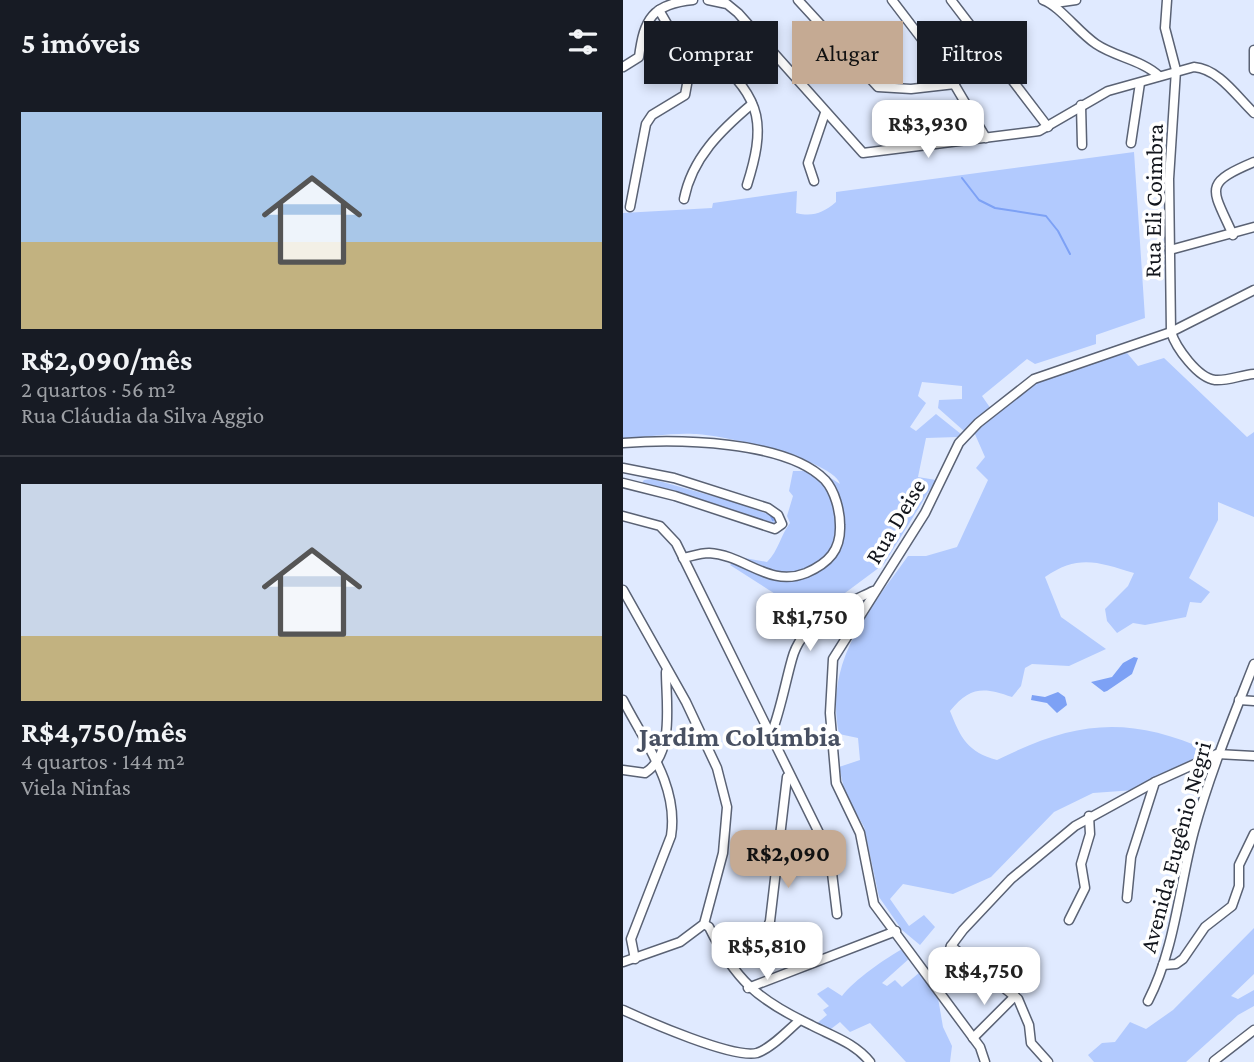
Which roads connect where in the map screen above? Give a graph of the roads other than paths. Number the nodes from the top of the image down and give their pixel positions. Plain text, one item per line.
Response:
1 (693, 0) edge
2 (708, 0) edge
3 (799, 0) edge
4 (892, 0) edge
5 (951, 0) edge
6 (1043, 0) edge
7 (1076, 0) edge
8 (1167, 0) edge
9 (1055, 4) junction
10 (659, 9) junction
11 (666, 21) edge
12 (1254, 50) edge
13 (623, 67) edge
14 (1176, 70) junction
15 (1254, 70) edge
16 (1159, 76) junction
17 (1140, 83) junction
18 (686, 84) edge
19 (735, 84) edge
20 (955, 85) junction
21 (752, 104) junction
22 (1081, 104) junction
23 (825, 113) junction
24 (1254, 113) edge
25 (1048, 127) junction
26 (986, 138) junction
27 (1131, 143) dead end
28 (1082, 145) dead end
29 (1254, 162) edge
30 (814, 181) dead end
31 (747, 185) dead end
32 (684, 199) dead end
33 (630, 207) dead end
34 (1254, 227) edge
35 (1233, 235) junction
36 (1170, 250) junction
37 (1254, 290) edge
38 (1171, 332) junction
39 (1254, 374) edge
40 (623, 443) edge
41 (623, 468) edge
42 (623, 483) edge
43 (623, 516) edge
44 (683, 558) junction
45 (623, 590) edge
46 (874, 590) junction
47 (1254, 664) edge
48 (666, 670) junction
49 (623, 700) edge
50 (1240, 700) junction
51 (1254, 701) edge
52 (772, 732) junction
53 (1217, 754) junction
54 (1254, 756) edge
55 (656, 764) junction
56 (623, 770) edge
57 (787, 773) junction
58 (1155, 782) junction
59 (1089, 816) junction
60 (1254, 834) edge
61 (1127, 898) dead end
62 (837, 914) dead end
63 (1069, 920) dead end
64 (704, 924) junction
65 (896, 931) junction
66 (951, 946) junction
67 (723, 953) junction
68 (635, 959) junction
69 (623, 962) edge
70 (1163, 965) junction
71 (748, 988) junction
72 (937, 988) junction
73 (1015, 996) junction
74 (1148, 1001) dead end
75 (623, 1010) edge
76 (800, 1020) junction
77 (1254, 1030) edge
78 (973, 1038) junction
79 (1214, 1060) edge
80 (870, 1062) edge
81 (985, 1062) edge
82 (1048, 1062) edge

1 - 10 street
2 - 23 street
3 - 20 street
4 - 20 street
5 - 25 street
6 - 9 street
7 - 9 street
8 - 14 street, Rua Eli Coimbra
9 - 16 street
10 - 11 street
10 - 13 street
12 - 15 street
14 - 16 street
14 - 24 street
14 - 36 street, Rua Eli Coimbra
16 - 17 street
17 - 22 street
17 - 27 street
18 - 33 street
19 - 21 street
20 - 26 street
21 - 31 street
21 - 32 street
22 - 25 street
22 - 28 street
23 - 26 street
23 - 30 street
25 - 26 street
29 - 35 street
34 - 35 street
35 - 36 street
36 - 38 street, Rua Eli Coimbra
37 - 38 street, Rua Deise
38 - 39 street
38 - 46 street, Rua Deise
40 - 44 street
41 - 42 street
43 - 44 street
44 - 52 street
45 - 48 street
46 - 52 street
46 - 65 street, Rua Deise
47 - 50 street, Avenida Eugênio Negri
48 - 55 street
48 - 64 street
49 - 55 street
50 - 51 street
50 - 53 street, Avenida Eugênio Negri
52 - 57 street
53 - 54 street
53 - 58 street
53 - 70 street, Avenida Eugênio Negri
55 - 56 street
55 - 68 street
57 - 62 street
57 - 67 street
58 - 59 street
58 - 61 street
59 - 63 street
59 - 66 street
60 - 70 street
64 - 67 street
64 - 68 street
65 - 71 street
65 - 72 street, Rua Deise
66 - 72 street
66 - 73 street
67 - 71 street
68 - 69 street
70 - 74 street, Avenida Eugênio Negri
71 - 76 street
72 - 78 street, Rua Deise
73 - 78 street
73 - 82 street
75 - 76 street
76 - 80 street
77 - 79 street
78 - 81 street, Rua Deise

